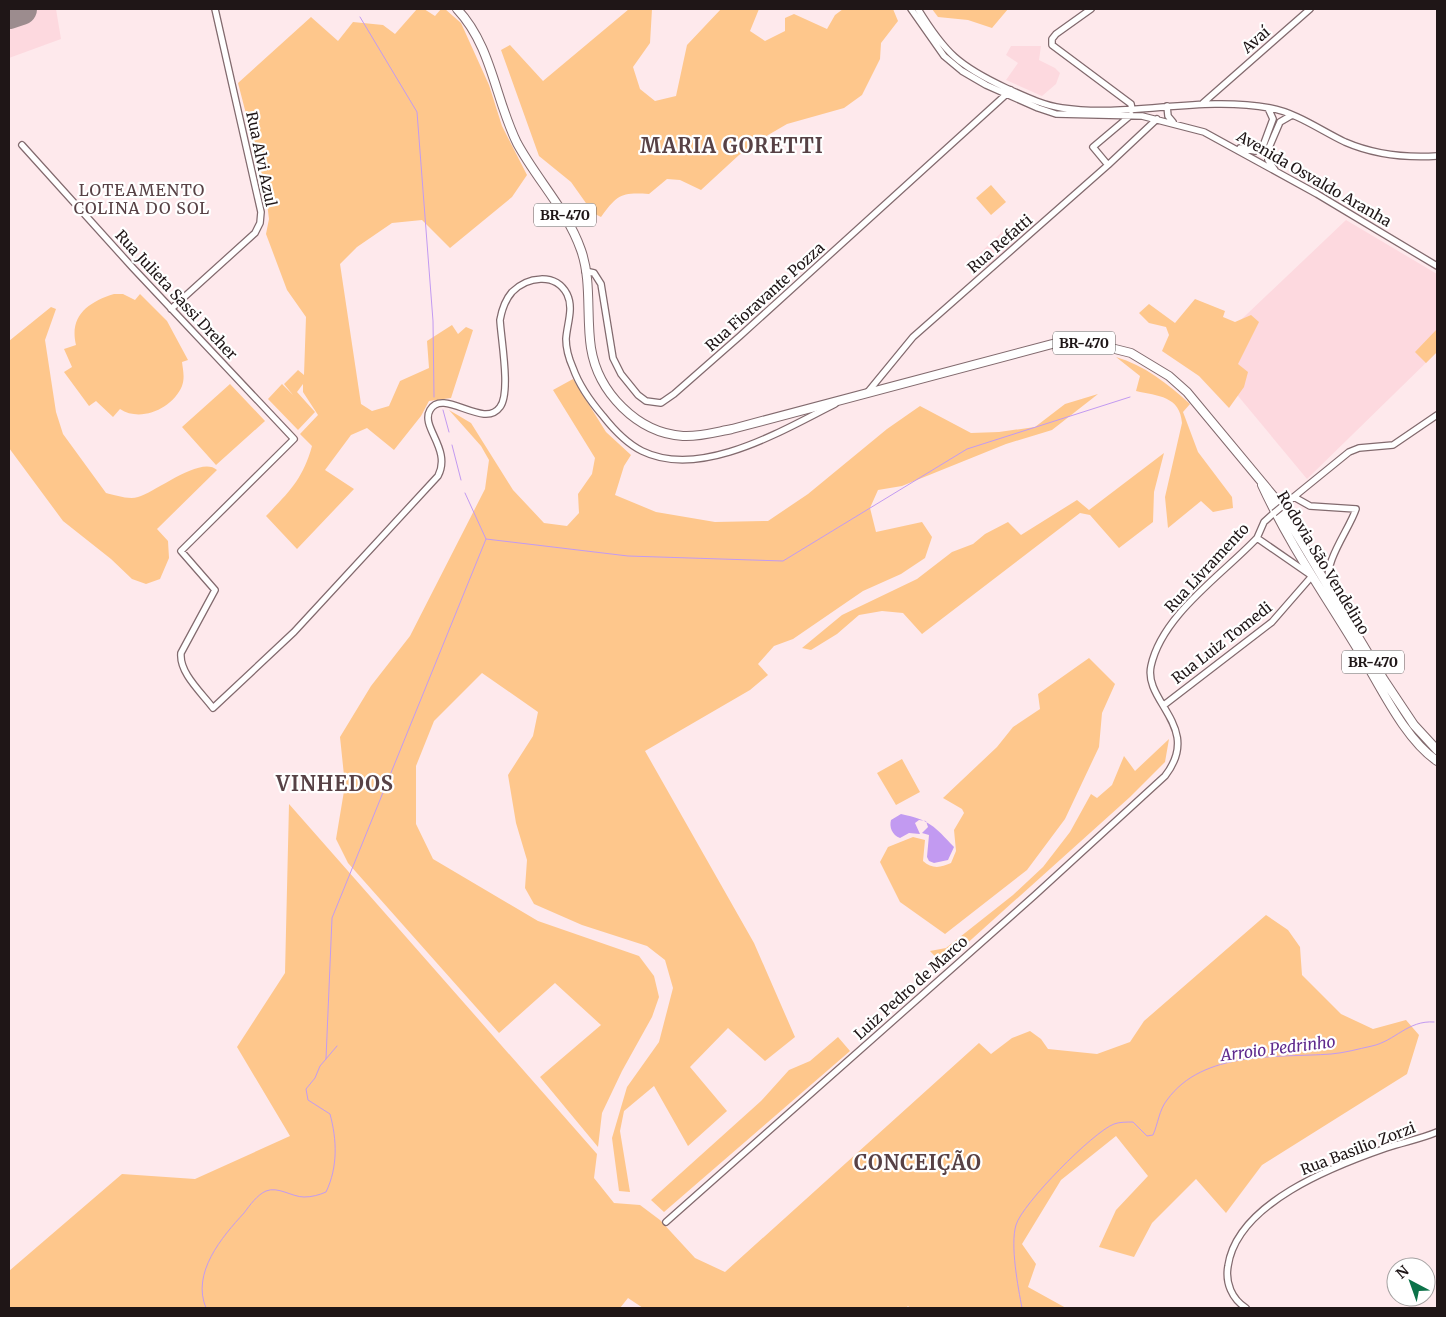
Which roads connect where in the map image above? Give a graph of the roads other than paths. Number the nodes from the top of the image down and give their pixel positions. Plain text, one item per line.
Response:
1 (215, 9) edge
2 (457, 9) edge
3 (911, 9) edge
4 (918, 9) edge
5 (1091, 9) edge
6 (1310, 9) edge
7 (1218, 90) junction
8 (1009, 92) junction
9 (1203, 103) junction
10 (1218, 103) junction
11 (1167, 106) junction
12 (1133, 108) junction
13 (1268, 108) junction
14 (1131, 115) junction
15 (1292, 115) junction
16 (1157, 119) junction
17 (1174, 123) junction
18 (22, 145) dead end
19 (1233, 147) junction
20 (1437, 156) edge
21 (1108, 165) junction
22 (1277, 172) junction
23 (1437, 266) edge
24 (586, 271) junction
25 (171, 309) junction
26 (867, 393) junction
27 (848, 398) junction
28 (1437, 415) edge
29 (1256, 475) junction
30 (1294, 497) junction
31 (1257, 538) junction
32 (1332, 560) junction
33 (1316, 568) junction
34 (1312, 576) junction
35 (1332, 594) junction
36 (1164, 705) junction
37 (1437, 750) edge
38 (1437, 761) edge
39 (1170, 770) joint
40 (1437, 1132) edge
41 (666, 1222) dead end
42 (1246, 1308) edge

1 - 25 street, Rua Alvi Azul
2 - 24 highway, BR-470
3 - 8 street
4 - 8 street
5 - 12 street
6 - 7 street, Avaí
7 - 9 street, Avaí
7 - 10 street
8 - 12 street
8 - 14 street, Avenida Osvaldo Aranha
8 - 24 street, Rua Fioravante Pozza
9 - 10 street
9 - 11 street
10 - 13 street
11 - 12 street
11 - 17 street
12 - 14 street
13 - 15 street
13 - 19 street
14 - 16 street, Avenida Osvaldo Aranha
14 - 21 street
15 - 20 street
15 - 22 street
16 - 17 street, Avenida Osvaldo Aranha
16 - 21 street, Rua Refatti
17 - 19 street, Avenida Osvaldo Aranha
18 - 25 street, Rua Julieta Sassi Dreher
19 - 22 street, Avenida Osvaldo Aranha
21 - 26 street, Rua Refatti
22 - 23 street, Avenida Osvaldo Aranha
24 - 27 highway, BR-470
25 - 27 street, Rua Julieta Sassi Dreher
26 - 27 highway, BR-470
26 - 29 highway, BR-470
28 - 30 street, Rua Livramento
29 - 33 highway, BR-470
29 - 34 highway, Rodovia São Vendelino / BR-470
30 - 31 street, Rua Livramento, bridge
30 - 32 street
31 - 34 street
31 - 36 street, Rua Livramento
32 - 33 street
32 - 35 street
33 - 35 highway, BR-470
34 - 36 street, Rua Luiz Tomedi
34 - 38 highway, Rodovia São Vendelino / BR-470
35 - 37 highway, BR-470
36 - 39 street, Rua Livramento
39 - 41 street, Luiz Pedro de Marco
40 - 42 street, Rua Basilio Zorzi

